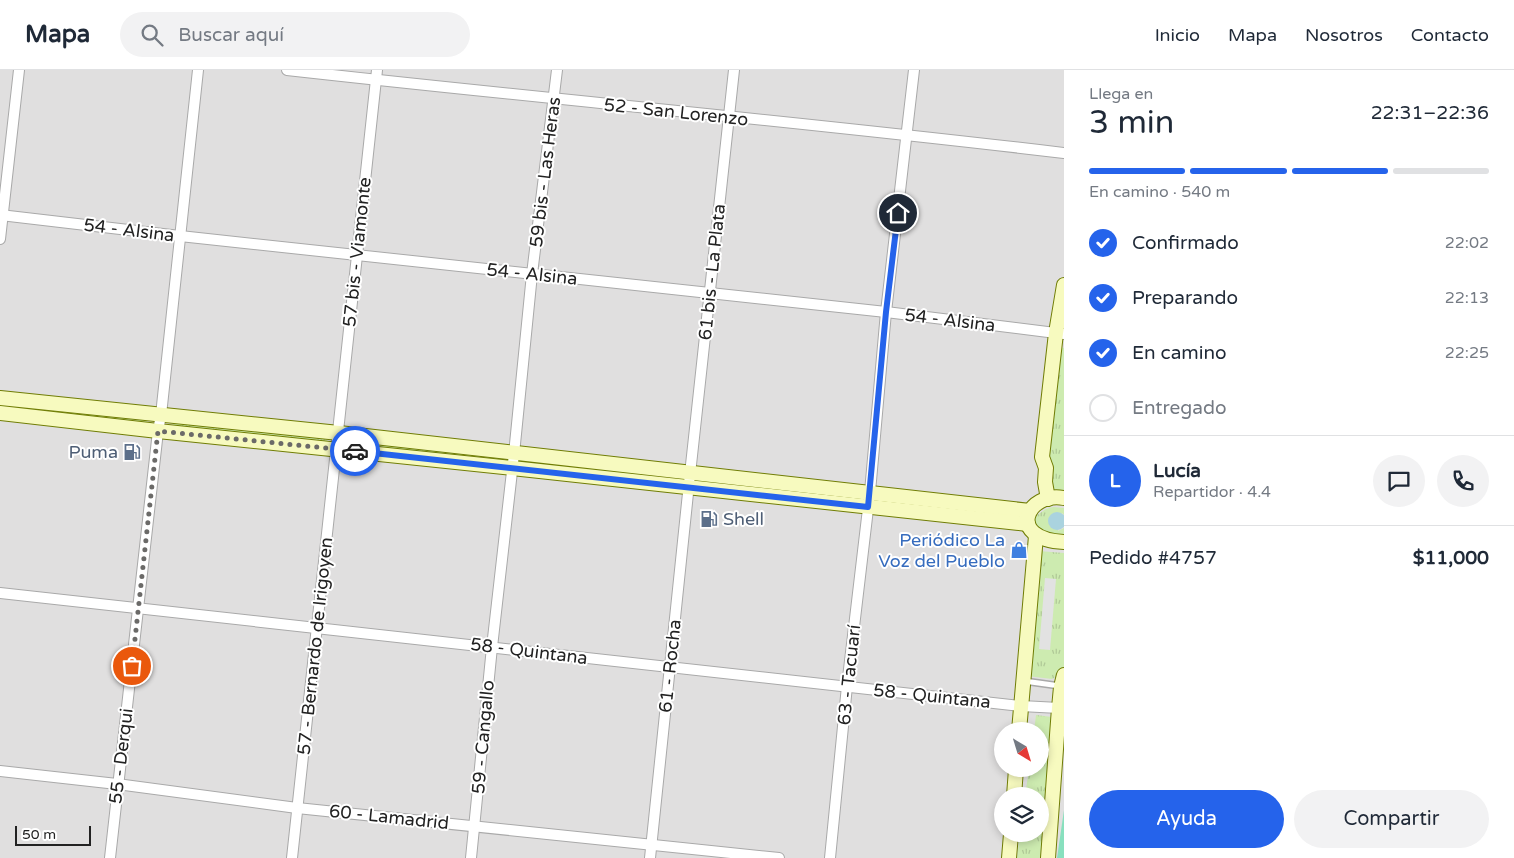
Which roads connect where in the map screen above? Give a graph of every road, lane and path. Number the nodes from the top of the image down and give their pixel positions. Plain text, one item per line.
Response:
1 (19, 70) edge
2 (198, 70) edge
3 (288, 70) edge
4 (557, 70) edge
5 (734, 70) edge
6 (914, 70) edge
7 (377, 75) edge
8 (554, 99) junction
9 (729, 117) junction
10 (907, 134) junction
11 (1064, 153) edge
12 (1, 215) edge
13 (180, 236) junction
14 (0, 240) edge
15 (356, 255) junction
16 (532, 274) junction
17 (1064, 285) edge
18 (710, 293) junction
19 (886, 312) junction
20 (1060, 333) edge
21 (0, 398) edge
22 (0, 413) edge
23 (161, 415) junction
24 (158, 431) junction
25 (338, 433) junction
26 (337, 449) junction
27 (514, 454) junction
28 (512, 468) junction
29 (689, 481) junction
30 (870, 492) junction
31 (1048, 498) junction
32 (1064, 498) edge
33 (868, 507) junction
34 (1029, 517) junction
35 (1036, 536) junction
36 (1064, 542) edge
37 (0, 593) edge
38 (139, 607) junction
39 (317, 628) junction
40 (492, 647) junction
41 (670, 668) junction
42 (1023, 681) junction
43 (1063, 683) edge
44 (847, 686) junction
45 (1021, 706) junction
46 (1059, 708) junction
47 (1020, 722) edge
48 (0, 771) edge
49 (118, 784) junction
50 (297, 808) junction
51 (475, 826) junction
52 (1010, 842) edge
53 (652, 845) junction
54 (110, 858) edge
55 (292, 858) edge
56 (471, 858) edge
57 (650, 858) edge
58 (780, 858) edge
59 (830, 858) edge
60 (1009, 858) edge
61 (1048, 858) edge

1 - 12 street
2 - 13 street, 55 - Derqui
3 - 7 street, 52 - San Lorenzo
4 - 8 street, 59 bis - Las Heras
5 - 9 street, 61 bis - La Plata
6 - 10 street, 63 - Tacuarí
7 - 8 street, 52 - San Lorenzo
7 - 15 street, 57 bis - Viamonte
8 - 9 street, 52 - San Lorenzo
8 - 16 street, 59 bis - Las Heras
9 - 10 street, 52 - San Lorenzo
9 - 18 street, 61 bis - La Plata
10 - 11 street, 52 - San Lorenzo
10 - 19 street, 63 - Tacuarí
12 - 13 street, 54 - Alsina
12 - 14 street
13 - 15 street, 54 - Alsina
13 - 23 street, 55 - Derqui
15 - 16 street, 54 - Alsina
15 - 25 street, 57 bis - Viamonte
16 - 18 street, 54 - Alsina
16 - 27 street, 59 bis - Las Heras
17 - 20 main road
18 - 19 street, 54 - Alsina
18 - 29 street, 61 bis - La Plata
19 - 20 street, 54 - Alsina
19 - 30 street, 63 - Tacuarí
20 - 31 main road
21 - 23 main road
22 - 24 main road
23 - 24 street, 55 - Derqui
23 - 25 main road
24 - 26 main road
24 - 38 street, 55 - Derqui
25 - 26 street, 57 - Bernardo de Irigoyen
25 - 27 main road
26 - 28 main road
26 - 39 street, 57 - Bernardo de Irigoyen
27 - 28 street, 59 bis - Las Heras
27 - 29 main road
28 - 29 main road
28 - 40 street, 59 - Cangallo
29 - 30 main road
29 - 33 main road
29 - 41 street, 61 - Rocha
30 - 33 street, 63 - Tacuarí
30 - 34 main road
31 - 32 main road
31 - 34 main road
33 - 34 main road
33 - 44 street, 63 - Tacuarí
34 - 35 main road
35 - 36 main road
35 - 42 main road
37 - 38 street, 58 - Quintana
38 - 39 street, 58 - Quintana
38 - 49 street, 55 - Derqui
39 - 40 street, 58 - Quintana
39 - 50 street, 57 - Bernardo de Irigoyen
40 - 41 street, 58 - Quintana
40 - 51 street, 59 - Cangallo
41 - 44 street, 58 - Quintana
41 - 53 street, 61 - Rocha
42 - 43 lane
42 - 45 main road
43 - 46 main road
44 - 45 street, 58 - Quintana
44 - 59 street, 63 - Tacuarí
45 - 46 street, 58 - Quintana
45 - 47 main road
46 - 61 main road
48 - 49 street, 60 - Lamadrid
49 - 50 street, 60 - Lamadrid
49 - 54 street, 55 - Derqui
50 - 51 street, 60 - Lamadrid
50 - 55 street, 57 - Bernardo de Irigoyen
51 - 53 street, 60 - Lamadrid
51 - 56 street, 59 - Cangallo
52 - 60 main road
53 - 57 street, 61 - Rocha
53 - 58 street, 60 - Lamadrid

